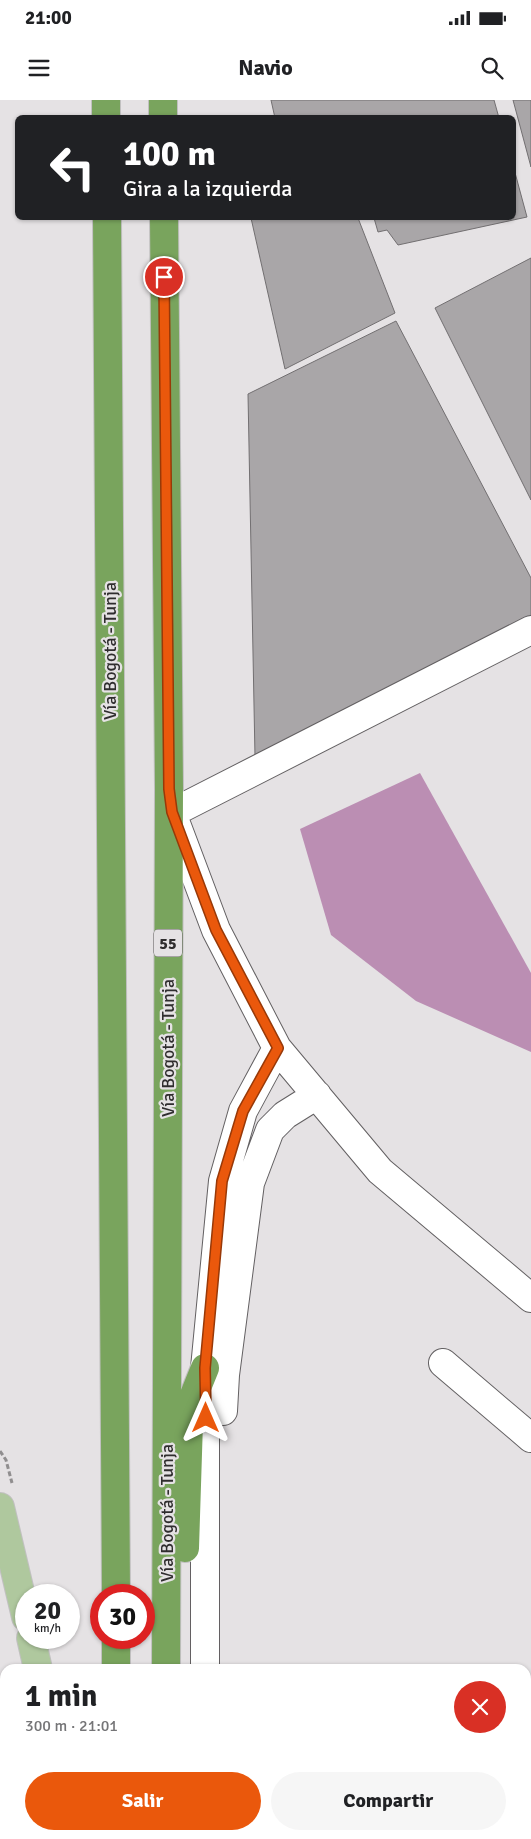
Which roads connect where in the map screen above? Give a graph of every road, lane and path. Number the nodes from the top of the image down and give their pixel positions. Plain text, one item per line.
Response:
1 (106, 100) edge
2 (163, 100) edge
3 (106, 115) edge
4 (163, 115) edge
5 (107, 220) edge
6 (164, 220) edge
7 (531, 630) edge
8 (171, 801) junction
9 (278, 1048) junction
10 (317, 1095) junction
11 (531, 1298) edge
12 (444, 1363) dead end
13 (205, 1368) junction
14 (531, 1438) edge
15 (0, 1507) edge
16 (18, 1584) edge
17 (116, 1584) edge
18 (166, 1640) junction
19 (33, 1649) edge
20 (116, 1649) edge
21 (37, 1664) edge
22 (116, 1664) edge
23 (166, 1664) edge
24 (205, 1664) edge
25 (206, 1664) edge

1 - 3 highway
2 - 4 highway
5 - 17 highway, Vía Bogotá - Tunja
6 - 8 highway, Vía Bogotá - Tunja / 55
7 - 8 street
8 - 9 street
8 - 18 highway, Vía Bogotá - Tunja / 55
9 - 10 street
9 - 13 street
10 - 11 street
10 - 25 street
12 - 14 street
13 - 18 highway
13 - 24 street
15 - 16 main road
18 - 23 highway, Vía Bogotá - Tunja / 55
19 - 21 main road
20 - 22 highway

